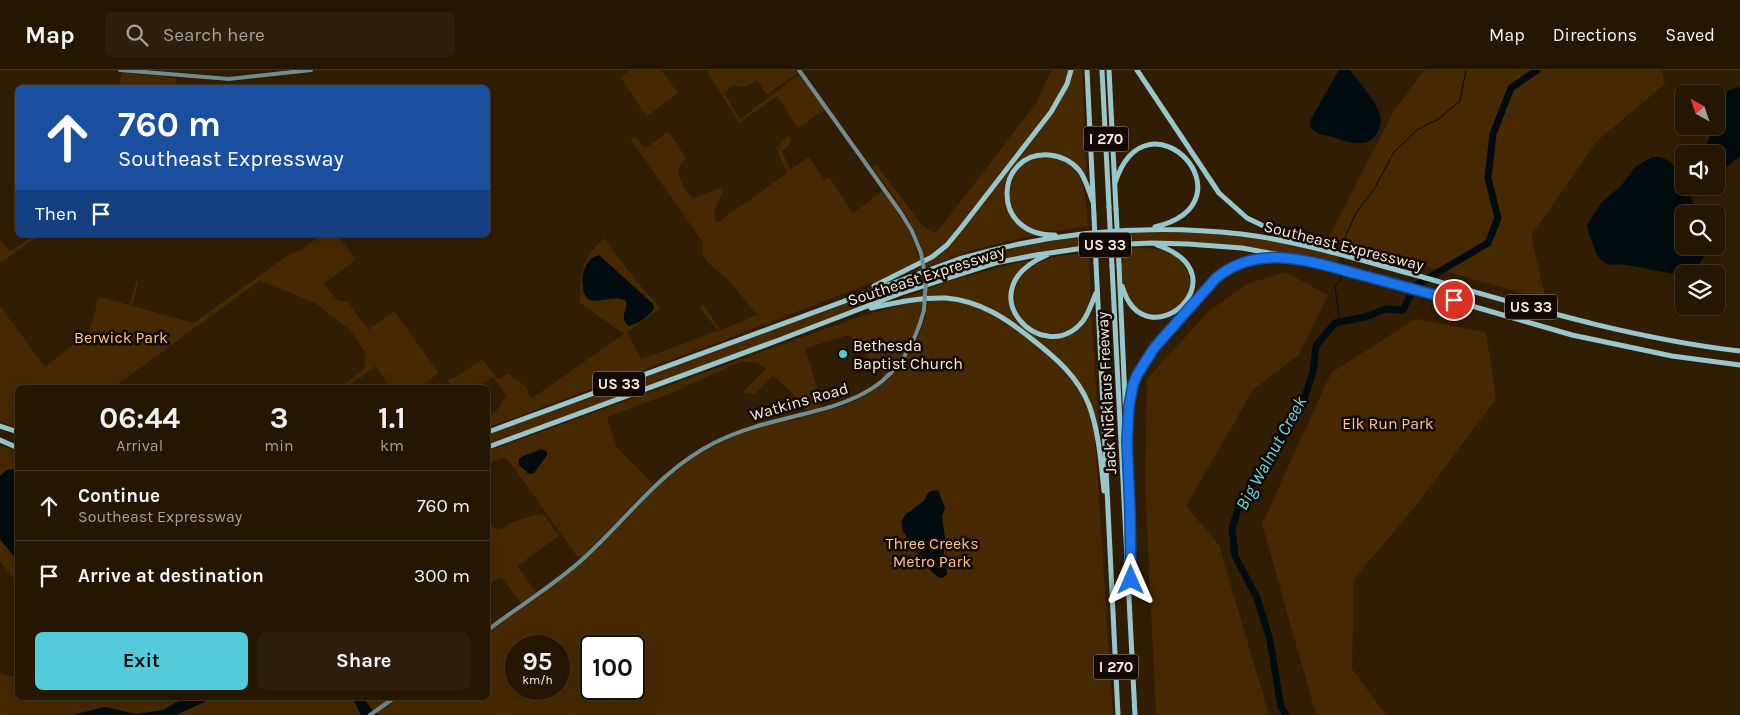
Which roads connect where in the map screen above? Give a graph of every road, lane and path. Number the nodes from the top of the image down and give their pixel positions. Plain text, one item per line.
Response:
1 (120, 70) edge
2 (311, 70) edge
3 (799, 70) edge
4 (1071, 70) edge
5 (1087, 70) edge
6 (1102, 70) edge
7 (1109, 70) edge
8 (1137, 70) edge
9 (1115, 183) junction
10 (1093, 202) junction
11 (1146, 229) junction
12 (1076, 234) junction
13 (1152, 243) junction
14 (1302, 245) junction
15 (1057, 251) junction
16 (1296, 258) junction
17 (1119, 274) junction
18 (1097, 290) junction
19 (836, 304) junction
20 (858, 310) junction
21 (1740, 350) edge
22 (1740, 365) edge
23 (0, 426) edge
24 (15, 431) edge
25 (490, 431) edge
26 (0, 440) edge
27 (1127, 440) junction
28 (490, 446) edge
29 (15, 447) edge
30 (1110, 543) junction
31 (1130, 621) junction
32 (490, 629) edge
33 (391, 700) edge
34 (370, 715) edge
35 (1118, 715) edge
36 (1135, 715) edge

1 - 2 street
3 - 32 street, Watkins Road, bridge
4 - 19 highway
5 - 10 highway, Jack Nicklaus Freeway / I 270
6 - 31 highway, Jack Nicklaus Freeway / I 270, bridge
7 - 9 highway
8 - 14 highway
9 - 11 highway
9 - 17 highway, bridge
10 - 12 highway
10 - 18 highway, Jack Nicklaus Freeway / I 270, bridge
11 - 12 highway, Southeast Expressway / US 33
11 - 14 highway, Southeast Expressway / US 33
12 - 19 highway, Southeast Expressway / US 33
13 - 15 highway, Southeast Expressway / US 33
13 - 16 highway, Southeast Expressway / US 33
13 - 17 highway
14 - 21 highway, Southeast Expressway / US 33
15 - 18 highway
15 - 20 highway, Southeast Expressway / US 33
16 - 22 highway, Southeast Expressway / US 33
16 - 27 highway
17 - 27 highway
18 - 30 highway, Jack Nicklaus Freeway / I 270
19 - 25 highway, Southeast Expressway / US 33
20 - 28 highway, Southeast Expressway / US 33
20 - 30 highway
23 - 24 highway
26 - 29 highway
27 - 31 highway
30 - 35 highway, Jack Nicklaus Freeway / I 270
31 - 36 highway, Jack Nicklaus Freeway / I 270
33 - 34 street

